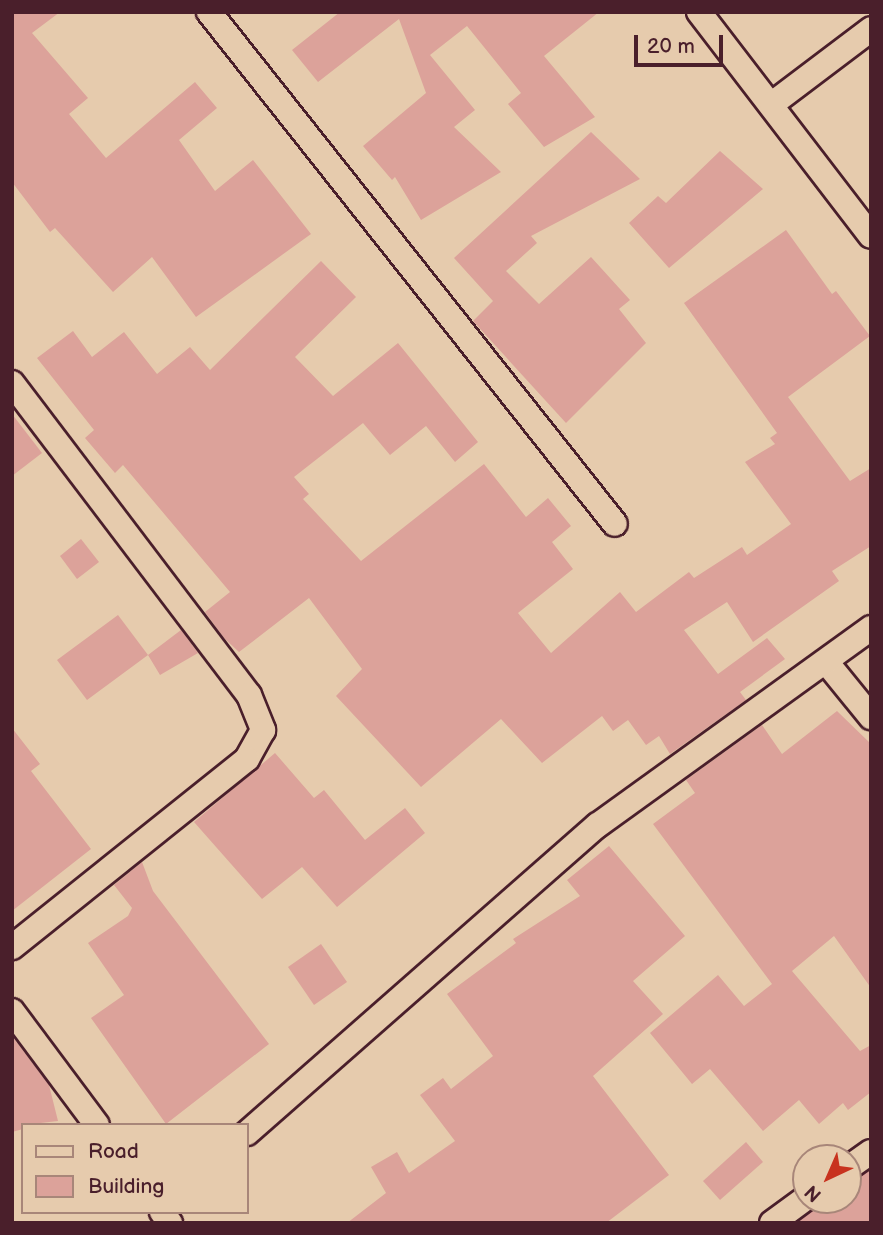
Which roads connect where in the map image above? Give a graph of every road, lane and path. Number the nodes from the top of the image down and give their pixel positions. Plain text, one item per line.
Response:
1 (209, 12) edge
2 (699, 12) edge
3 (871, 29) edge
4 (772, 104) junction
5 (871, 236) edge
6 (12, 383) edge
7 (615, 524) dead end
8 (871, 628) edge
9 (827, 663) junction
10 (871, 717) edge
11 (12, 947) edge
12 (12, 1011) edge
13 (96, 1123) edge
14 (248, 1132) edge
15 (792, 1208) edge
16 (772, 1223) edge

1 - 7 street
2 - 4 street
3 - 4 street
4 - 5 street
6 - 11 street
8 - 9 street
9 - 10 street
9 - 14 street
12 - 13 street
15 - 16 street

